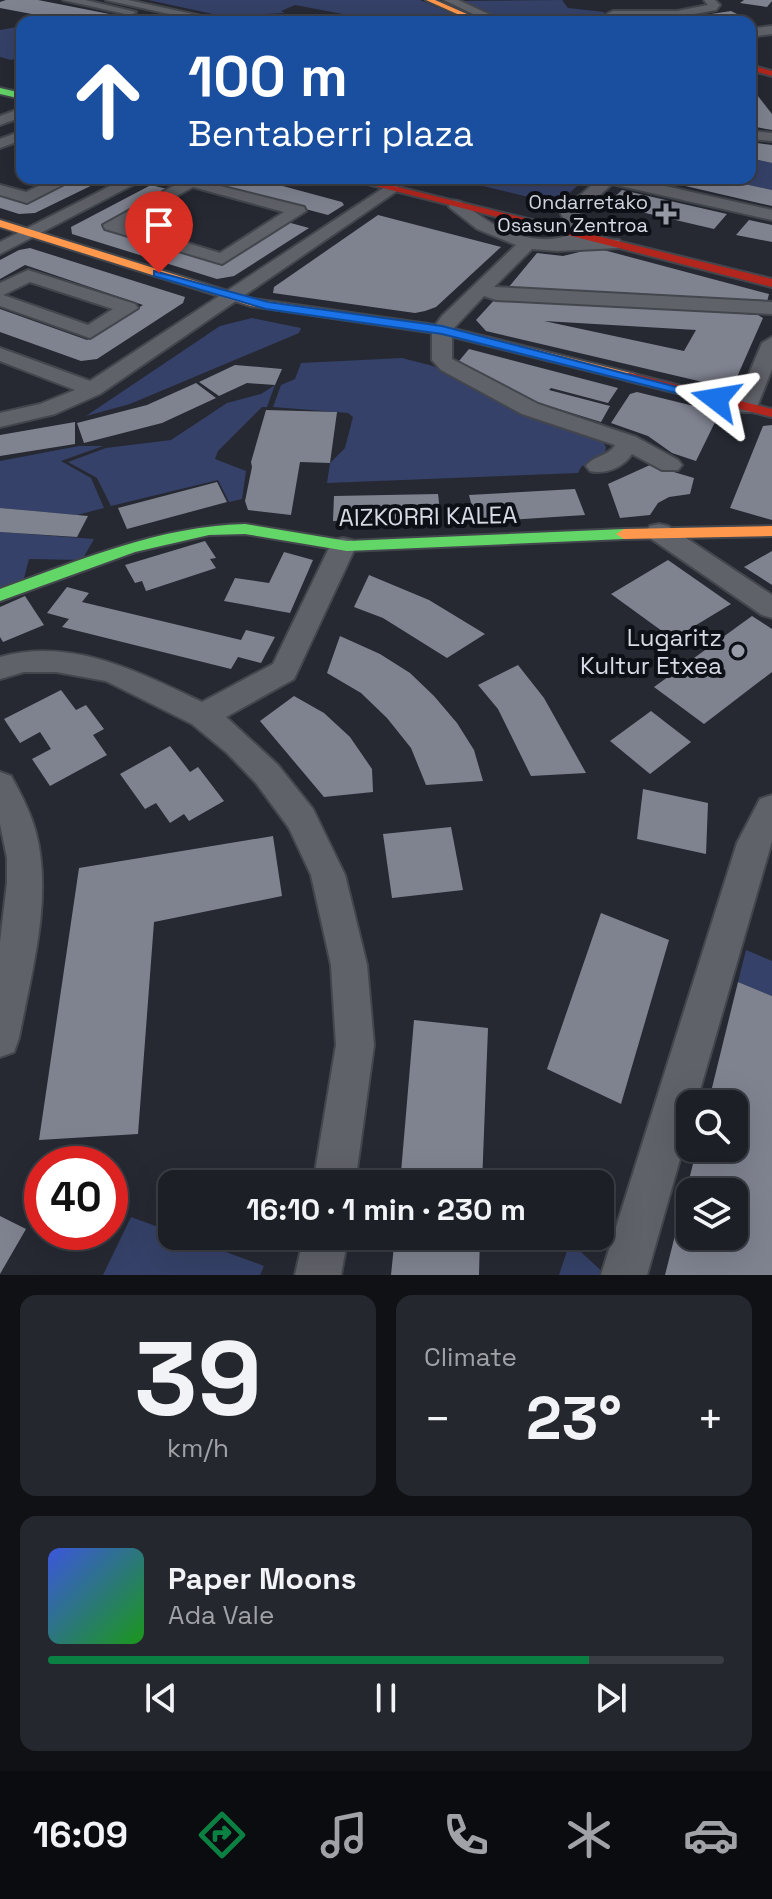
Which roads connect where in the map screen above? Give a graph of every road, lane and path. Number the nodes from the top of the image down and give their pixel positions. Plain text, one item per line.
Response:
1 (68, 0) edge
2 (111, 0) edge
3 (429, 0) edge
4 (449, 0) edge
5 (709, 0) edge
6 (149, 16) edge
7 (192, 16) edge
8 (467, 16) edge
9 (486, 16) edge
10 (614, 16) edge
11 (56, 184) edge
12 (126, 184) edge
13 (187, 184) edge
14 (198, 184) edge
15 (393, 184) edge
16 (405, 184) edge
17 (408, 184) edge
18 (602, 184) edge
19 (635, 184) edge
20 (0, 190) edge
21 (455, 204) junction
22 (772, 215) edge
23 (0, 223) edge
24 (579, 230) junction
25 (31, 233) junction
26 (555, 238) junction
27 (528, 243) junction
28 (613, 244) junction
29 (0, 249) edge
30 (772, 272) edge
31 (772, 283) edge
32 (480, 288) junction
33 (0, 290) edge
34 (232, 295) junction
35 (0, 300) edge
36 (772, 308) edge
37 (442, 330) junction
38 (772, 343) edge
39 (0, 354) edge
40 (92, 389) junction
41 (746, 407) junction
42 (772, 413) edge
43 (0, 420) edge
44 (628, 442) junction
45 (670, 465) dead end
46 (598, 466) dead end
47 (704, 530) junction
48 (772, 531) edge
49 (659, 532) junction
50 (343, 546) junction
51 (772, 591) edge
52 (0, 595) edge
53 (772, 608) edge
54 (0, 668) edge
55 (203, 716) junction
56 (0, 785) edge
57 (772, 809) edge
58 (0, 1038) edge
59 (336, 1170) edge
60 (323, 1250) edge
61 (318, 1275) edge
62 (624, 1275) edge

1 - 6 street
2 - 7 street
3 - 8 street
4 - 9 street
5 - 10 street
11 - 20 street
12 - 25 street
13 - 14 street
15 - 34 street
16 - 21 street
17 - 24 street
18 - 24 street
19 - 22 street
21 - 26 street
21 - 27 street
23 - 25 street
24 - 26 street
24 - 28 street
24 - 30 street
25 - 29 street
25 - 34 street
26 - 27 street
26 - 28 street
27 - 32 street
28 - 31 street
32 - 36 street
32 - 37 street
33 - 35 street
34 - 37 street
34 - 40 street
37 - 41 street
37 - 44 street
38 - 41 street
39 - 40 street
40 - 43 street
41 - 42 street
44 - 45 street
44 - 46 street
47 - 48 street, AIZKORRI KALEA
47 - 49 street, AIZKORRI KALEA
47 - 51 street
49 - 50 street, AIZKORRI KALEA
49 - 53 street
50 - 52 street, AIZKORRI KALEA
50 - 55 street
54 - 55 street
55 - 59 street
56 - 58 street
57 - 62 street
60 - 61 street

